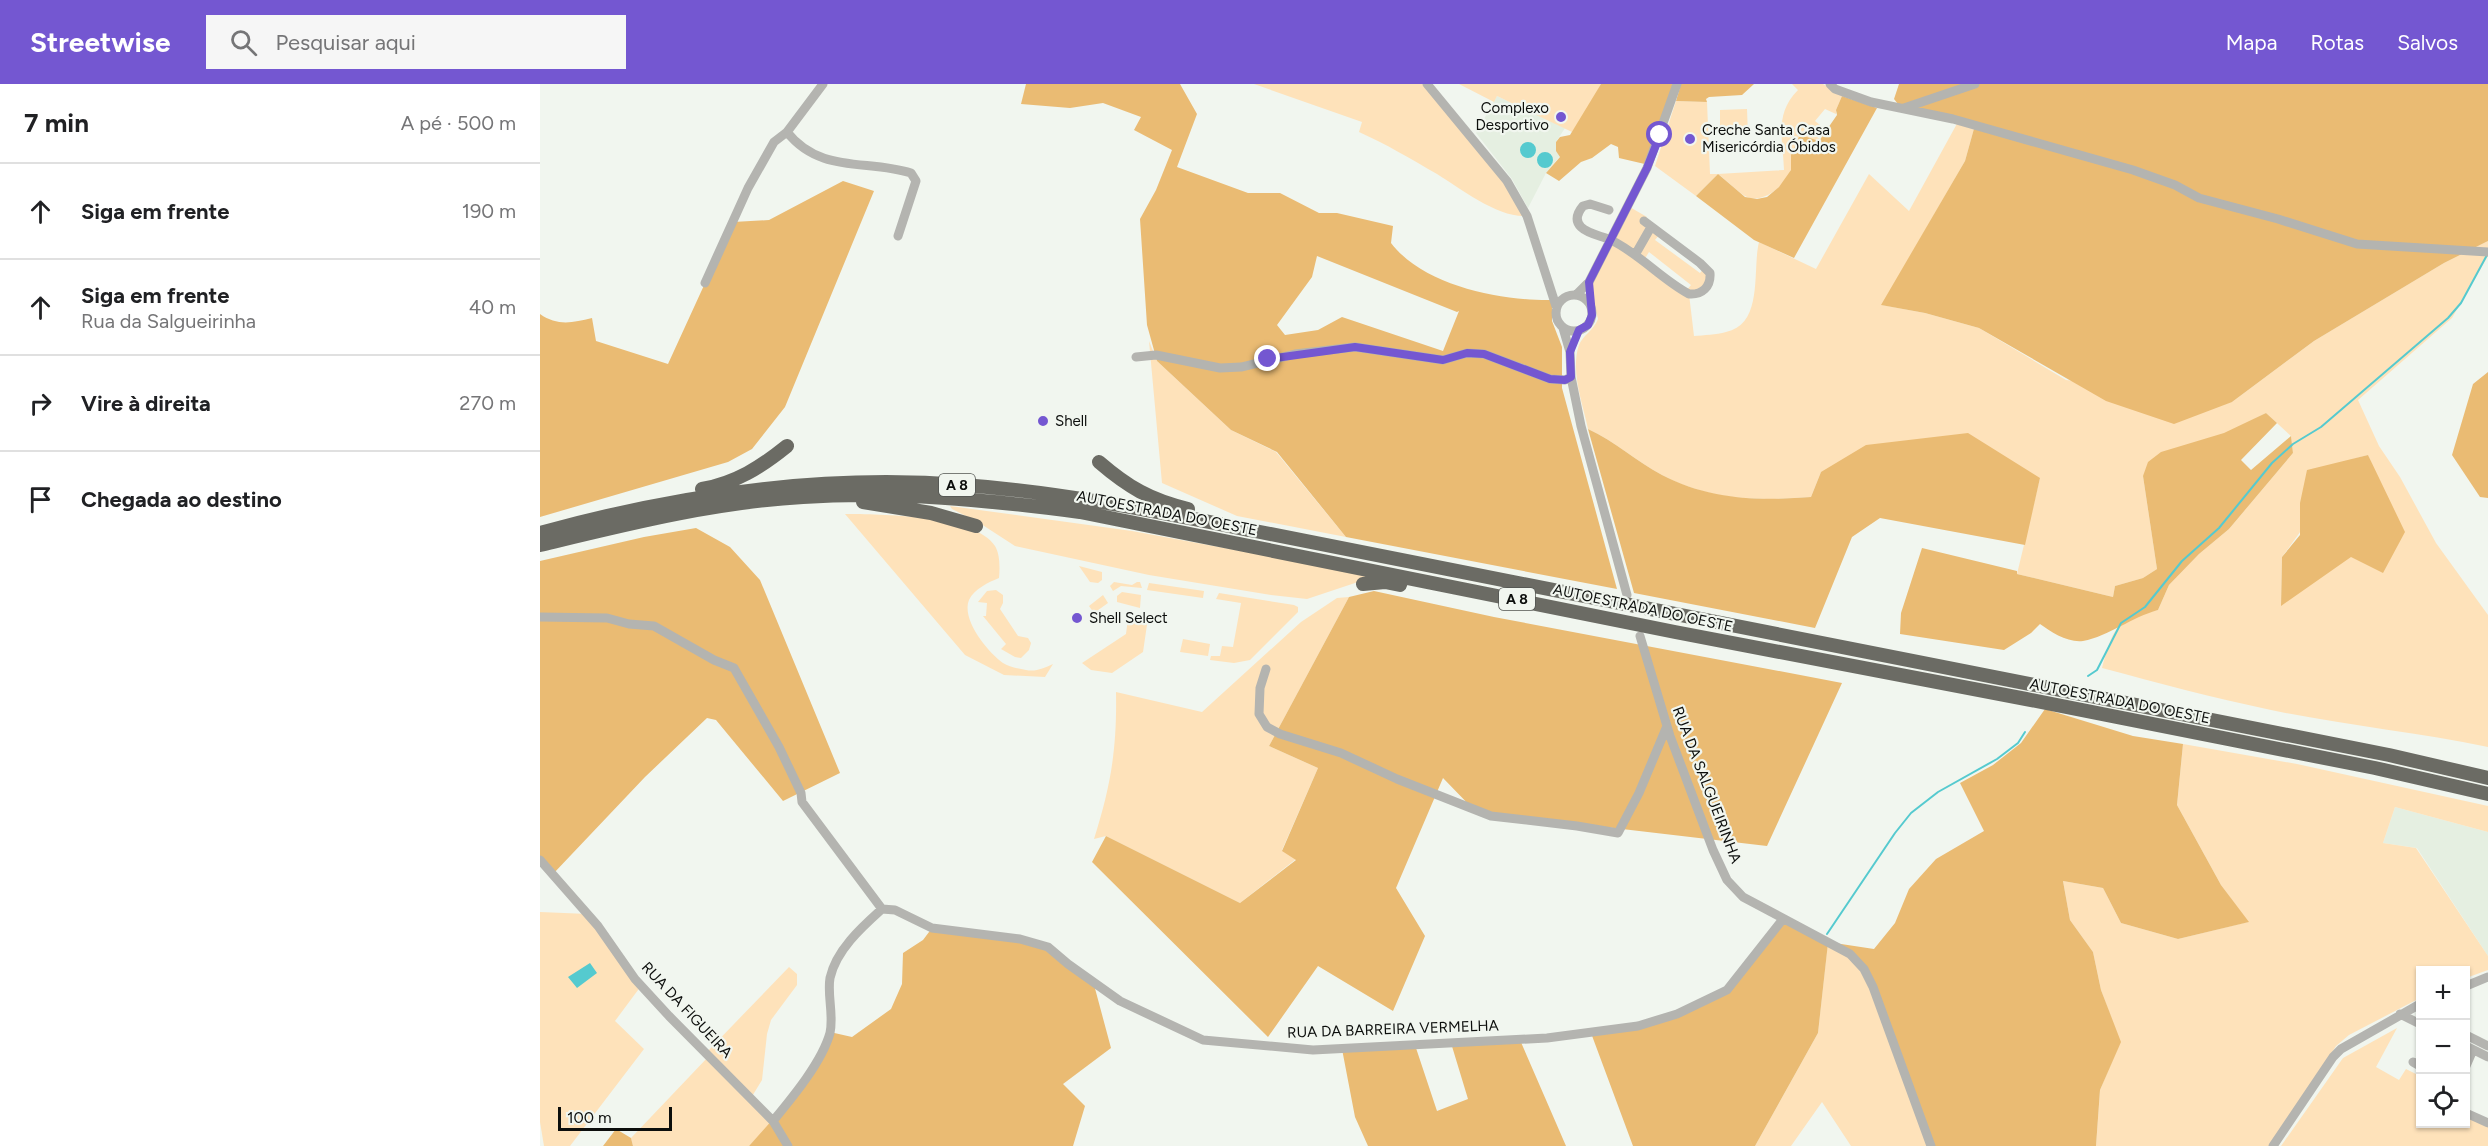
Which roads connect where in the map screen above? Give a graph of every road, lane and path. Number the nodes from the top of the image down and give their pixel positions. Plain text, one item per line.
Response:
1 (823, 84) edge
2 (1427, 84) edge
3 (1677, 84) edge
4 (1830, 84) edge
5 (1975, 84) edge
6 (1902, 108) junction
7 (787, 132) junction
8 (1609, 210) dead end
9 (898, 236) dead end
10 (1610, 240) junction
11 (2488, 252) edge
12 (1635, 255) junction
13 (1589, 282) junction
14 (705, 283) dead end
15 (1552, 288) junction
16 (1572, 295) junction
17 (1590, 304) junction
18 (1557, 306) junction
19 (1563, 328) junction
20 (1579, 330) junction
21 (1570, 352) junction
22 (1136, 357) dead end
23 (1571, 377) junction
24 (787, 446) dead end
25 (1099, 462) dead end
26 (822, 496) junction
27 (657, 504) junction
28 (976, 525) dead end
29 (1255, 531) junction
30 (540, 533) edge
31 (540, 545) edge
32 (1363, 584) dead end
33 (1627, 595) dead end
34 (1543, 604) junction
35 (540, 616) edge
36 (1640, 636) dead end
37 (1266, 669) dead end
38 (1667, 726) junction
39 (2488, 778) edge
40 (2488, 794) edge
41 (540, 860) edge
42 (882, 909) junction
43 (1784, 919) junction
44 (2488, 977) edge
45 (2470, 984) edge
46 (2416, 1009) edge
47 (2400, 1014) junction
48 (2416, 1022) edge
49 (2470, 1037) edge
50 (2488, 1046) edge
51 (2470, 1048) edge
52 (2488, 1057) edge
53 (2470, 1115) edge
54 (772, 1121) junction
55 (2488, 1123) edge
56 (788, 1146) edge
57 (1931, 1146) edge
58 (2273, 1146) edge

1 - 7 street
2 - 15 street
3 - 10 street
4 - 6 street
5 - 6 street
6 - 11 street
7 - 9 street
7 - 14 street
8 - 10 street
10 - 12 street
10 - 13 street
12 - 12 street
13 - 16 street
13 - 17 street
15 - 16 street
15 - 18 street
16 - 17 street
16 - 18 street
17 - 20 street
18 - 19 street
19 - 20 street
19 - 21 street
20 - 21 street
21 - 23 street
22 - 23 street
23 - 33 street
24 - 27 highway
25 - 29 highway
26 - 28 highway
26 - 31 highway, AUTOESTRADA DO OESTE / A 8
26 - 34 highway, AUTOESTRADA DO OESTE / A 8
27 - 29 highway, AUTOESTRADA DO OESTE / A 8
27 - 30 highway, AUTOESTRADA DO OESTE / A 8
29 - 39 highway, AUTOESTRADA DO OESTE / A 8
32 - 34 highway
34 - 40 highway, AUTOESTRADA DO OESTE / A 8
35 - 42 street
36 - 38 street, RUA DA SALGUEIRINHA
37 - 38 street
38 - 43 street, RUA DA SALGUEIRINHA
41 - 54 street, RUA DA FIGUEIRA
42 - 43 street, RUA DA BARREIRA VERMELHA
42 - 54 street
43 - 57 street, RUA DA SALGUEIRINHA
44 - 45 street
46 - 47 street
47 - 48 street
47 - 58 street
49 - 50 street
51 - 52 street
53 - 55 street
54 - 56 street, RUA DA FIGUEIRA

